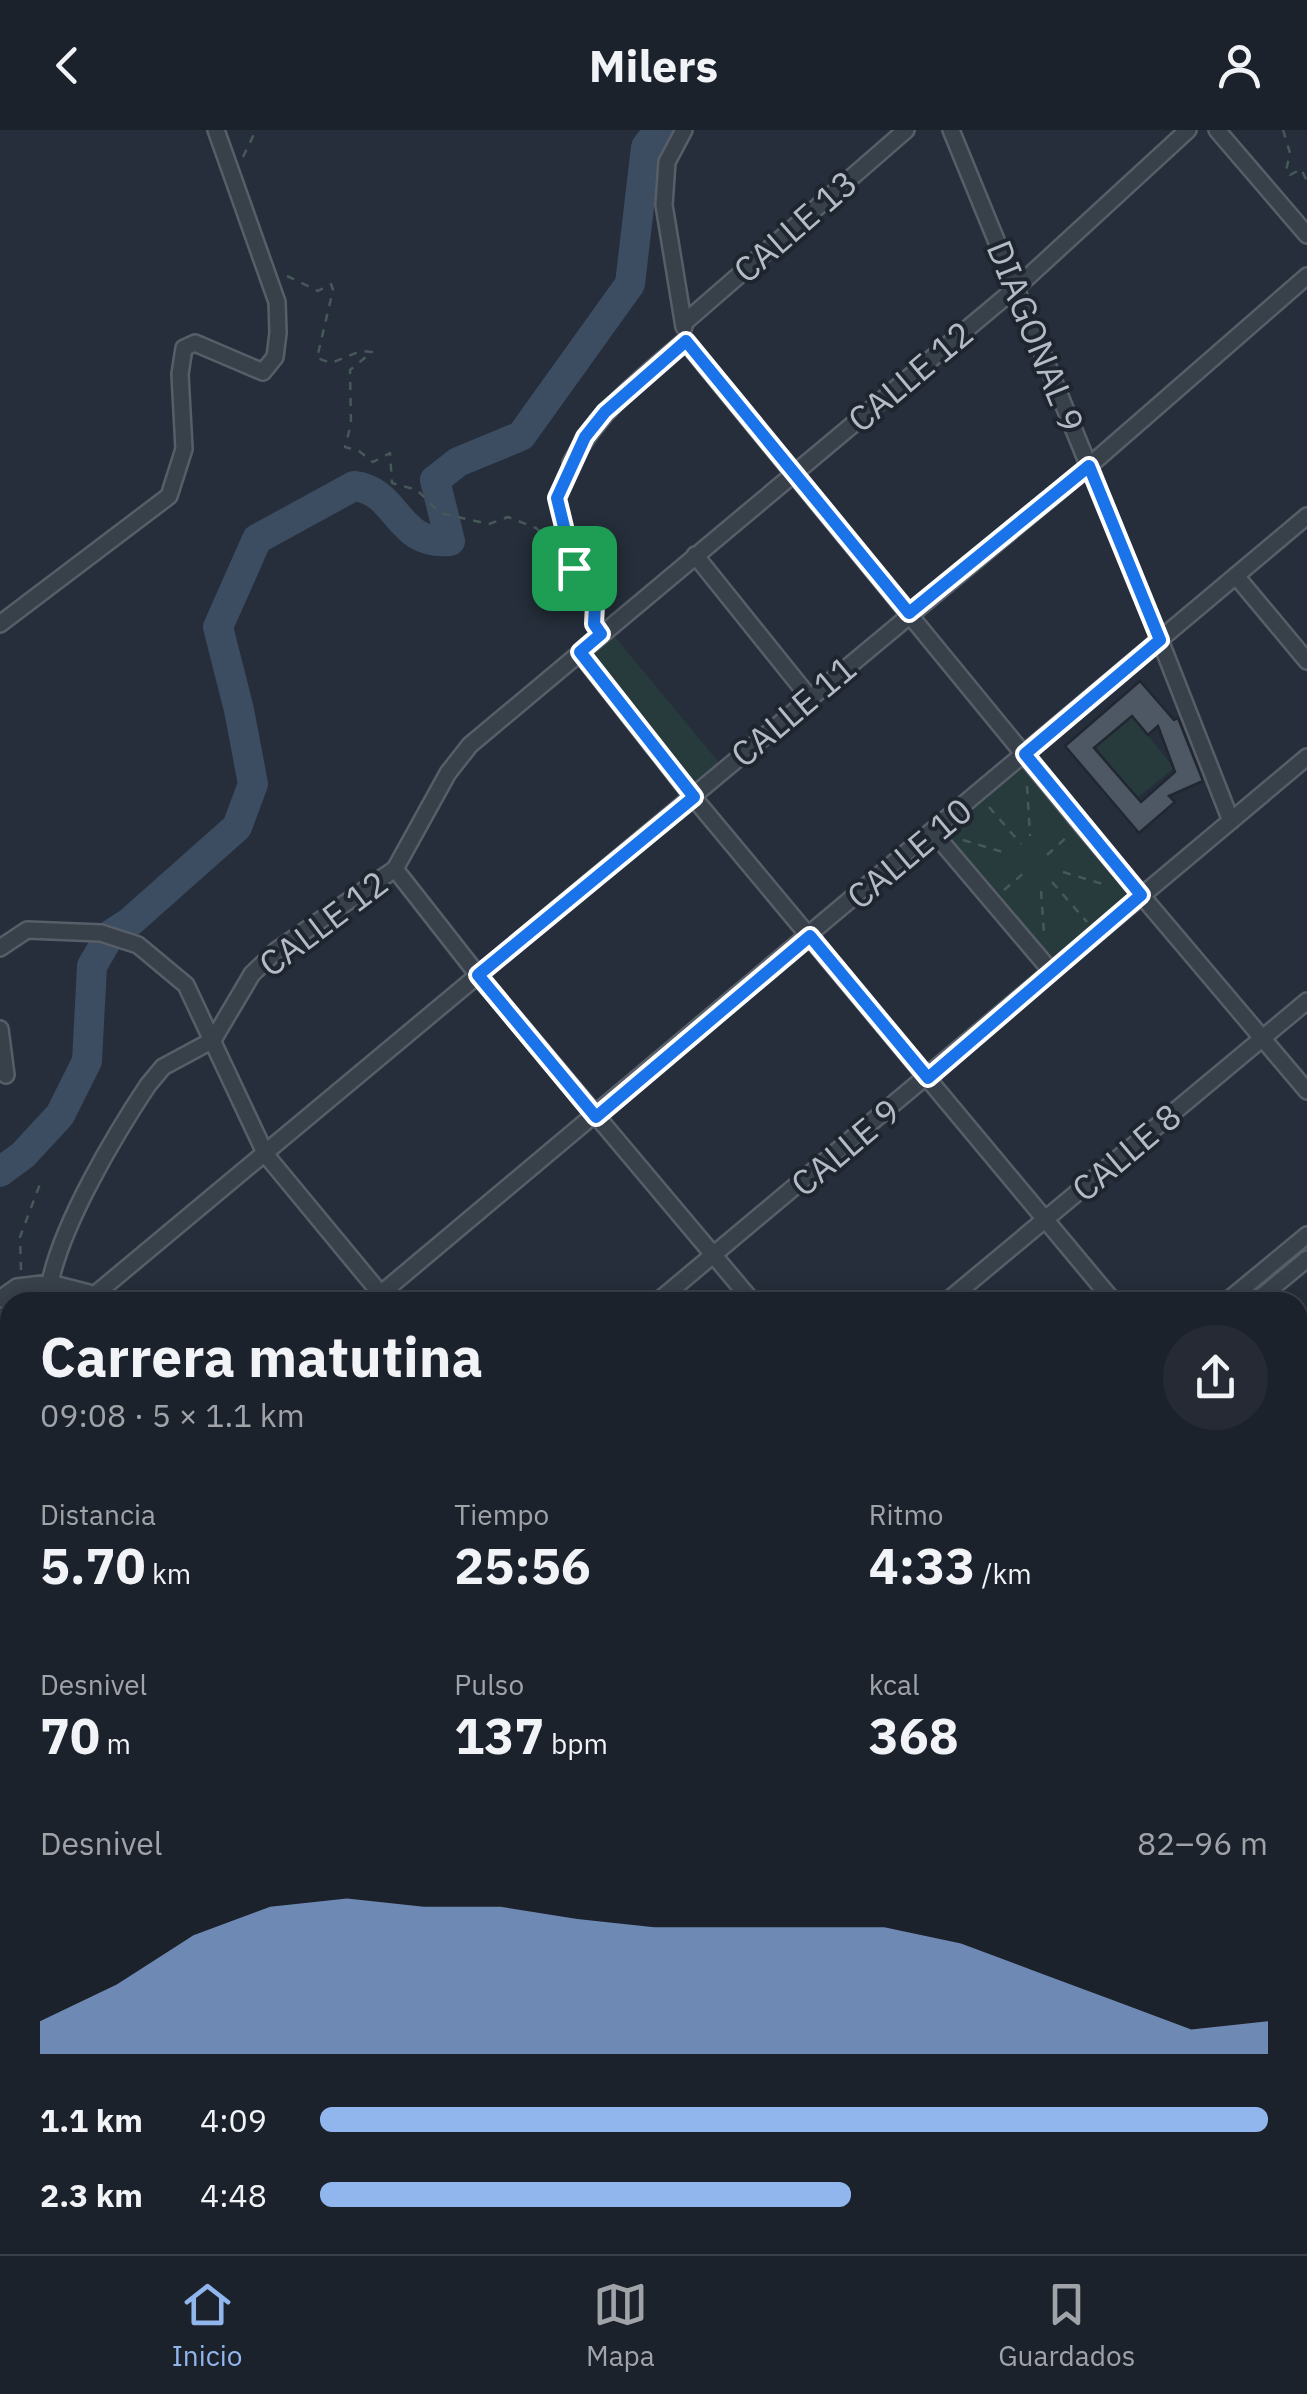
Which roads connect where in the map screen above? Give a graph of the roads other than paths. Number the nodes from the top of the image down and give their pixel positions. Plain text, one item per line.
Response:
1 (216, 130) edge
2 (684, 130) edge
3 (906, 130) edge
4 (951, 130) edge
5 (1188, 130) edge
6 (1217, 130) edge
7 (1307, 235) edge
8 (1307, 276) edge
9 (1016, 288) junction
10 (684, 323) junction
11 (686, 341) junction
12 (571, 463) road end
13 (1089, 466) junction
14 (792, 473) junction
15 (1307, 516) edge
16 (695, 555) junction
17 (1236, 576) junction
18 (909, 613) junction
19 (0, 624) edge
20 (1160, 640) junction
21 (580, 652) junction
22 (1307, 662) edge
23 (809, 698) junction
24 (1025, 754) junction
25 (1307, 757) edge
26 (694, 797) junction
27 (1231, 821) junction
28 (933, 832) junction
29 (394, 870) junction
30 (1141, 895) junction
31 (810, 936) junction
32 (0, 948) edge
33 (1048, 969) junction
34 (478, 975) junction
35 (1307, 1002) edge
36 (0, 1030) edge
37 (1262, 1037) junction
38 (213, 1040) junction
39 (6, 1075) dead end
40 (928, 1078) junction
41 (1307, 1091) edge
42 (596, 1117) junction
43 (266, 1155) junction
44 (1046, 1220) junction
45 (1307, 1235) edge
46 (713, 1257) junction
47 (1307, 1259) edge
48 (50, 1283) junction
49 (12, 1292) edge
50 (76, 1292) edge
51 (100, 1292) edge
52 (374, 1292) edge
53 (389, 1292) edge
54 (669, 1292) edge
55 (744, 1292) edge
56 (958, 1292) edge
57 (1106, 1292) edge
58 (1238, 1292) edge
59 (1267, 1292) edge

1 - 19 street
2 - 10 street
3 - 10 street, CALLE 13
4 - 9 street, DIAGONAL 9
5 - 9 street, CALLE 12
6 - 7 street
8 - 13 street, CALLE 11
9 - 13 street, DIAGONAL 9
9 - 14 street, CALLE 12
10 - 11 street
11 - 12 street
11 - 14 street
13 - 18 street, CALLE 11
13 - 20 street, DIAGONAL 9
14 - 16 street, CALLE 12
14 - 18 street
15 - 17 street, CALLE 10
16 - 21 street, CALLE 12
16 - 23 street
17 - 20 street, CALLE 10
17 - 22 street
18 - 23 street, CALLE 11
18 - 24 street
20 - 24 street, CALLE 10
20 - 27 street, DIAGONAL 9
21 - 26 street
21 - 29 street, CALLE 12
23 - 26 street, CALLE 11
24 - 28 street, CALLE 10
24 - 30 street
25 - 27 street, CALLE 9
26 - 31 street
26 - 34 street, CALLE 11
27 - 30 street, CALLE 9
28 - 31 street, CALLE 10
28 - 33 street
29 - 34 street
29 - 38 street, CALLE 12
30 - 33 street, CALLE 9
30 - 37 street
31 - 40 street
31 - 42 street, CALLE 10
32 - 38 street
33 - 40 street, CALLE 9
34 - 42 street
34 - 43 street, CALLE 11
35 - 37 street, CALLE 8
36 - 39 street
37 - 41 street
37 - 44 street, CALLE 8
38 - 43 street
38 - 48 street
40 - 44 street
40 - 46 street, CALLE 9
42 - 46 street
42 - 53 street, CALLE 10
43 - 51 street, CALLE 11
43 - 52 street
44 - 56 street, CALLE 8
44 - 57 street
45 - 58 street
46 - 54 street, CALLE 9
46 - 55 street
47 - 59 street
48 - 49 street
48 - 50 street

